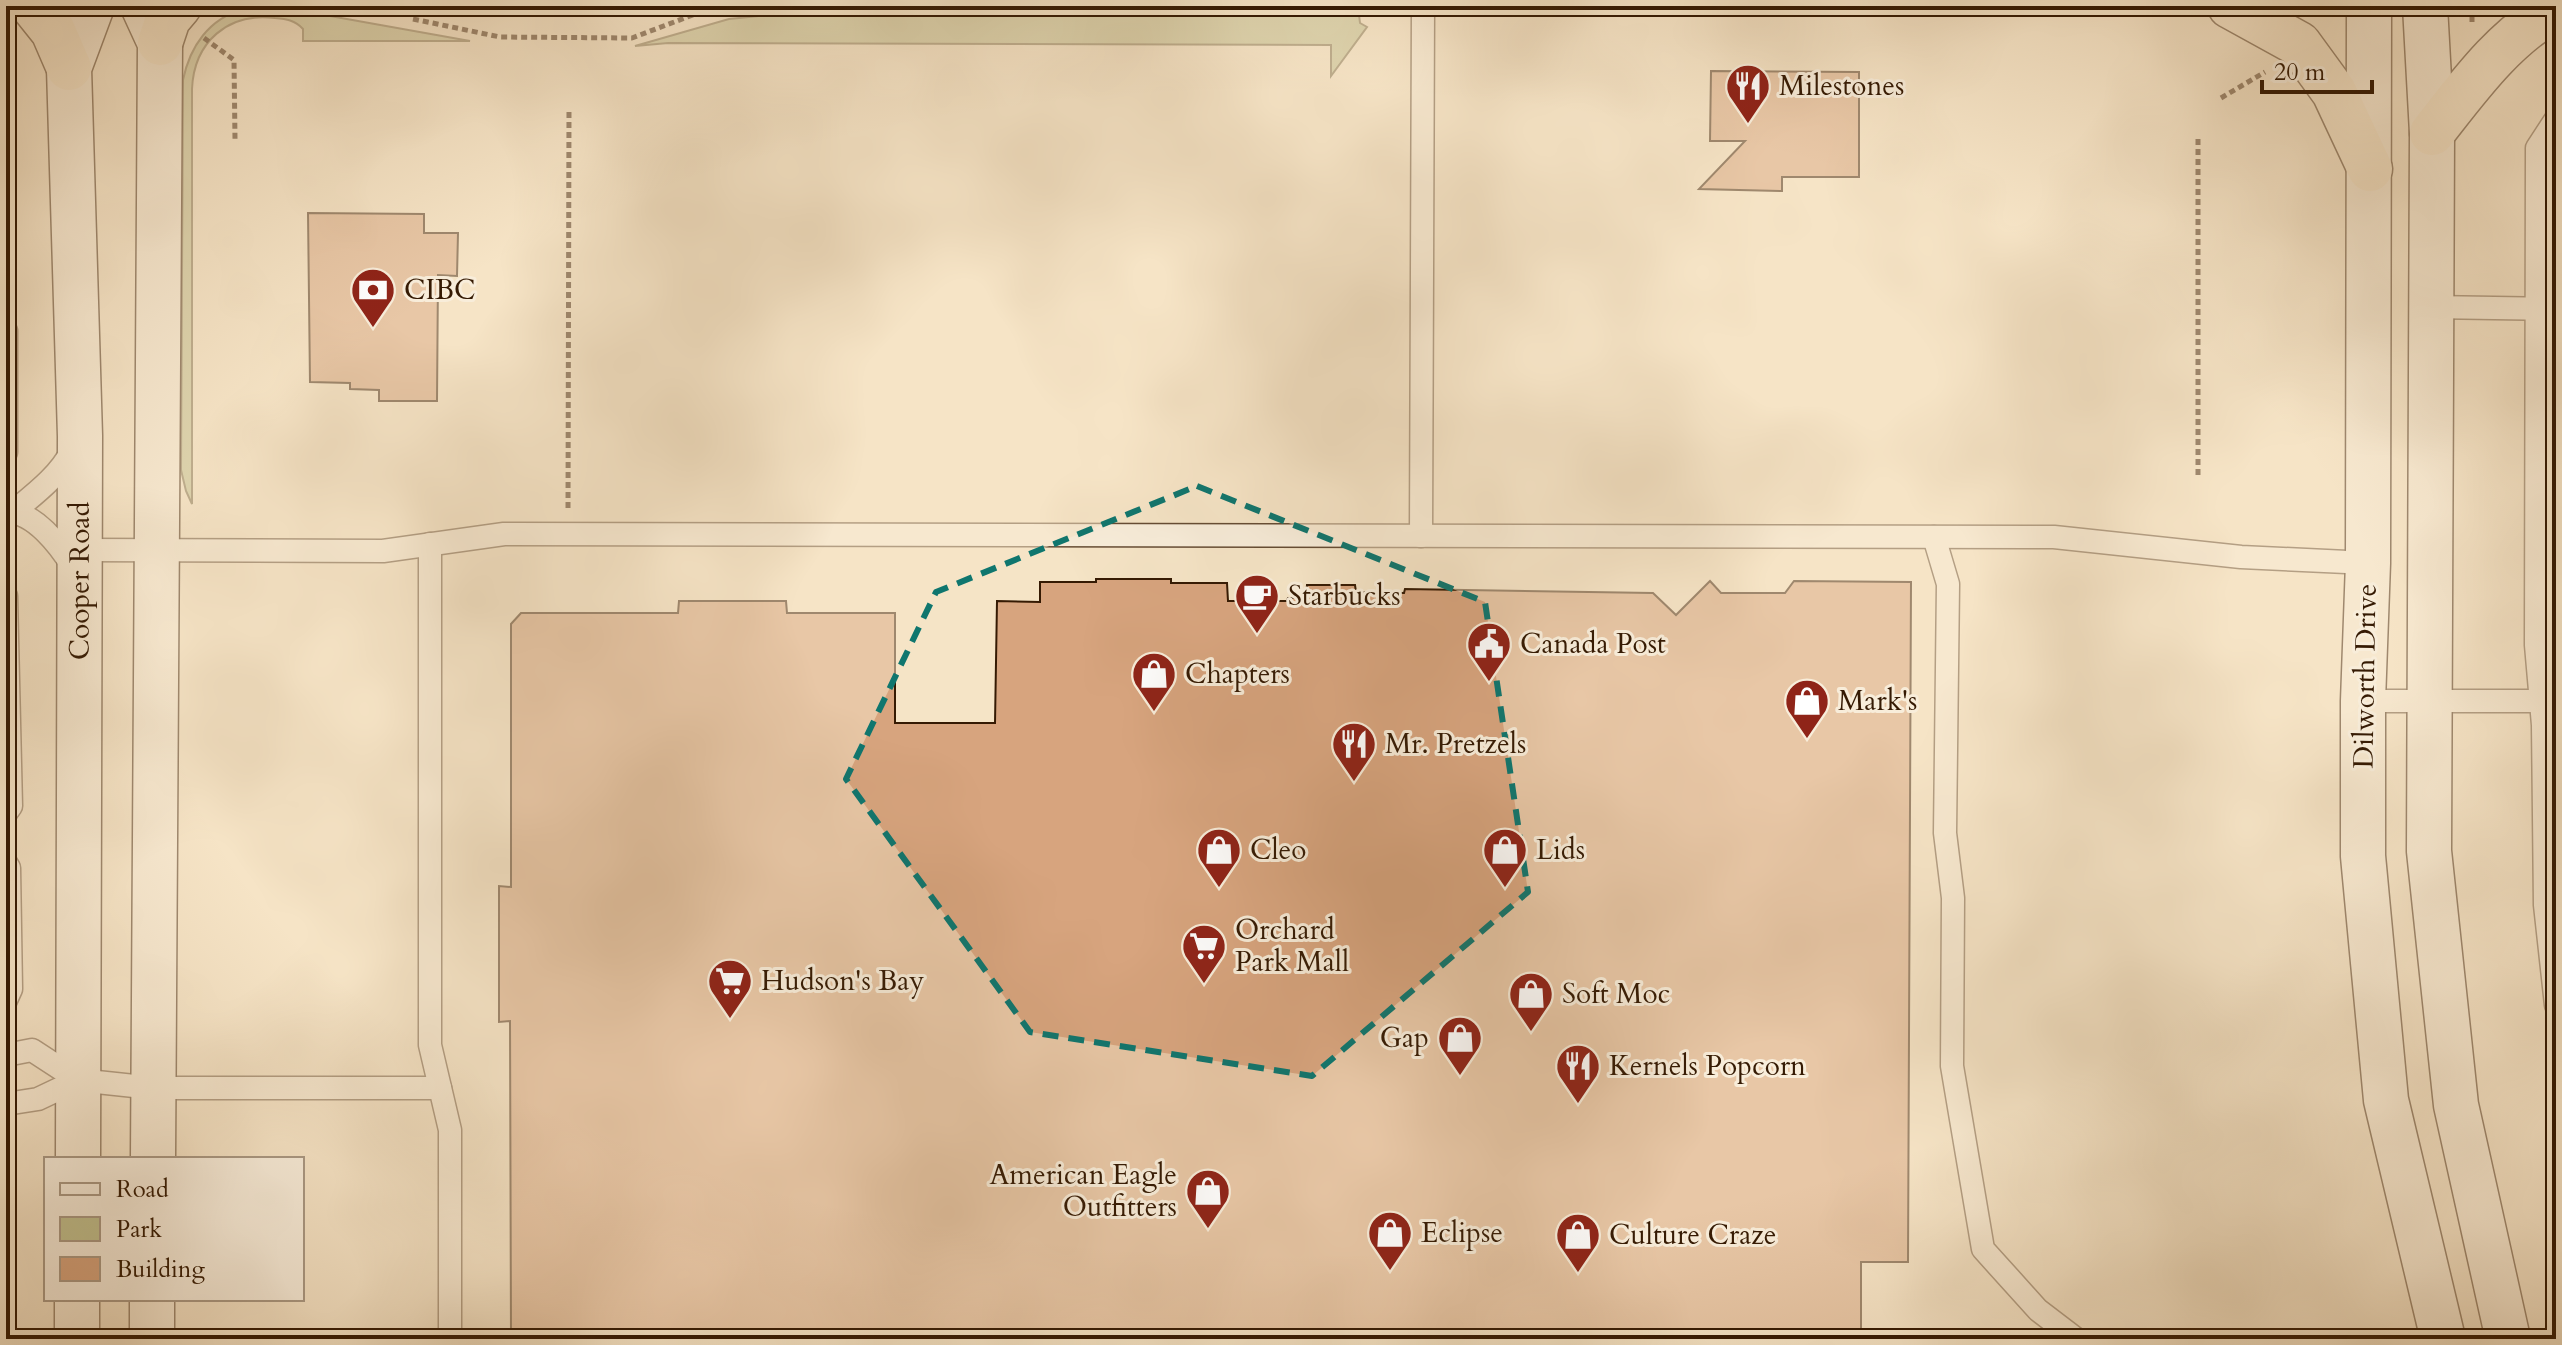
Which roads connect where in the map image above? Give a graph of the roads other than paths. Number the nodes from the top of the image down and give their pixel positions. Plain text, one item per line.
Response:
1 (33, 6) edge
2 (92, 6) edge
3 (1423, 6) edge
4 (2230, 6) edge
5 (2369, 6) edge
6 (2425, 6) edge
7 (2556, 8) edge
8 (169, 22) edge
9 (69, 68) junction
10 (2556, 119) edge
11 (2432, 133) junction
12 (2370, 169) junction
13 (2430, 307) junction
14 (2547, 309) edge
15 (6, 331) edge
16 (80, 436) junction
17 (6, 452) edge
18 (10, 512) edge
19 (1421, 536) junction
20 (1934, 537) junction
21 (430, 544) junction
22 (157, 549) junction
23 (79, 563) junction
24 (2368, 563) junction
25 (6, 596) edge
26 (2549, 697) edge
27 (2363, 701) junction
28 (2428, 701) junction
29 (2550, 752) edge
30 (6, 813) edge
31 (6, 863) edge
32 (6, 1000) edge
33 (2556, 1005) edge
34 (6, 1055) edge
35 (78, 1080) junction
36 (153, 1088) junction
37 (440, 1088) junction
38 (6, 1104) edge
39 (78, 1157) edge
40 (153, 1157) edge
41 (77, 1301) edge
42 (152, 1301) edge
43 (77, 1339) edge
44 (152, 1339) edge
45 (450, 1339) edge
46 (2076, 1339) edge
47 (2443, 1339) edge
48 (2508, 1339) edge

1 - 9 highway
2 - 9 main road, Cooper Road
3 - 19 lane
4 - 12 highway
5 - 12 main road, Dilworth Drive
6 - 11 main road
7 - 11 highway
8 - 22 main road
9 - 16 main road, Cooper Road
10 - 14 lane
11 - 13 main road
12 - 24 main road, Dilworth Drive
13 - 14 lane
13 - 28 main road
14 - 26 lane
15 - 17 lane
16 - 18 lane
16 - 23 main road, Cooper Road
18 - 23 lane
19 - 20 lane
19 - 21 lane
20 - 24 lane
20 - 46 lane
21 - 22 lane
21 - 37 lane
22 - 23 lane
22 - 36 main road
23 - 35 main road, Cooper Road
24 - 27 main road, Dilworth Drive
25 - 30 lane
26 - 28 lane
26 - 29 lane
27 - 28 lane
27 - 47 main road, Dilworth Drive
28 - 48 main road
29 - 33 lane
31 - 32 lane
34 - 35 lane
35 - 36 lane
35 - 38 lane
35 - 39 main road, Cooper Road
36 - 37 lane
36 - 40 main road
37 - 45 lane
41 - 43 main road
42 - 44 main road

